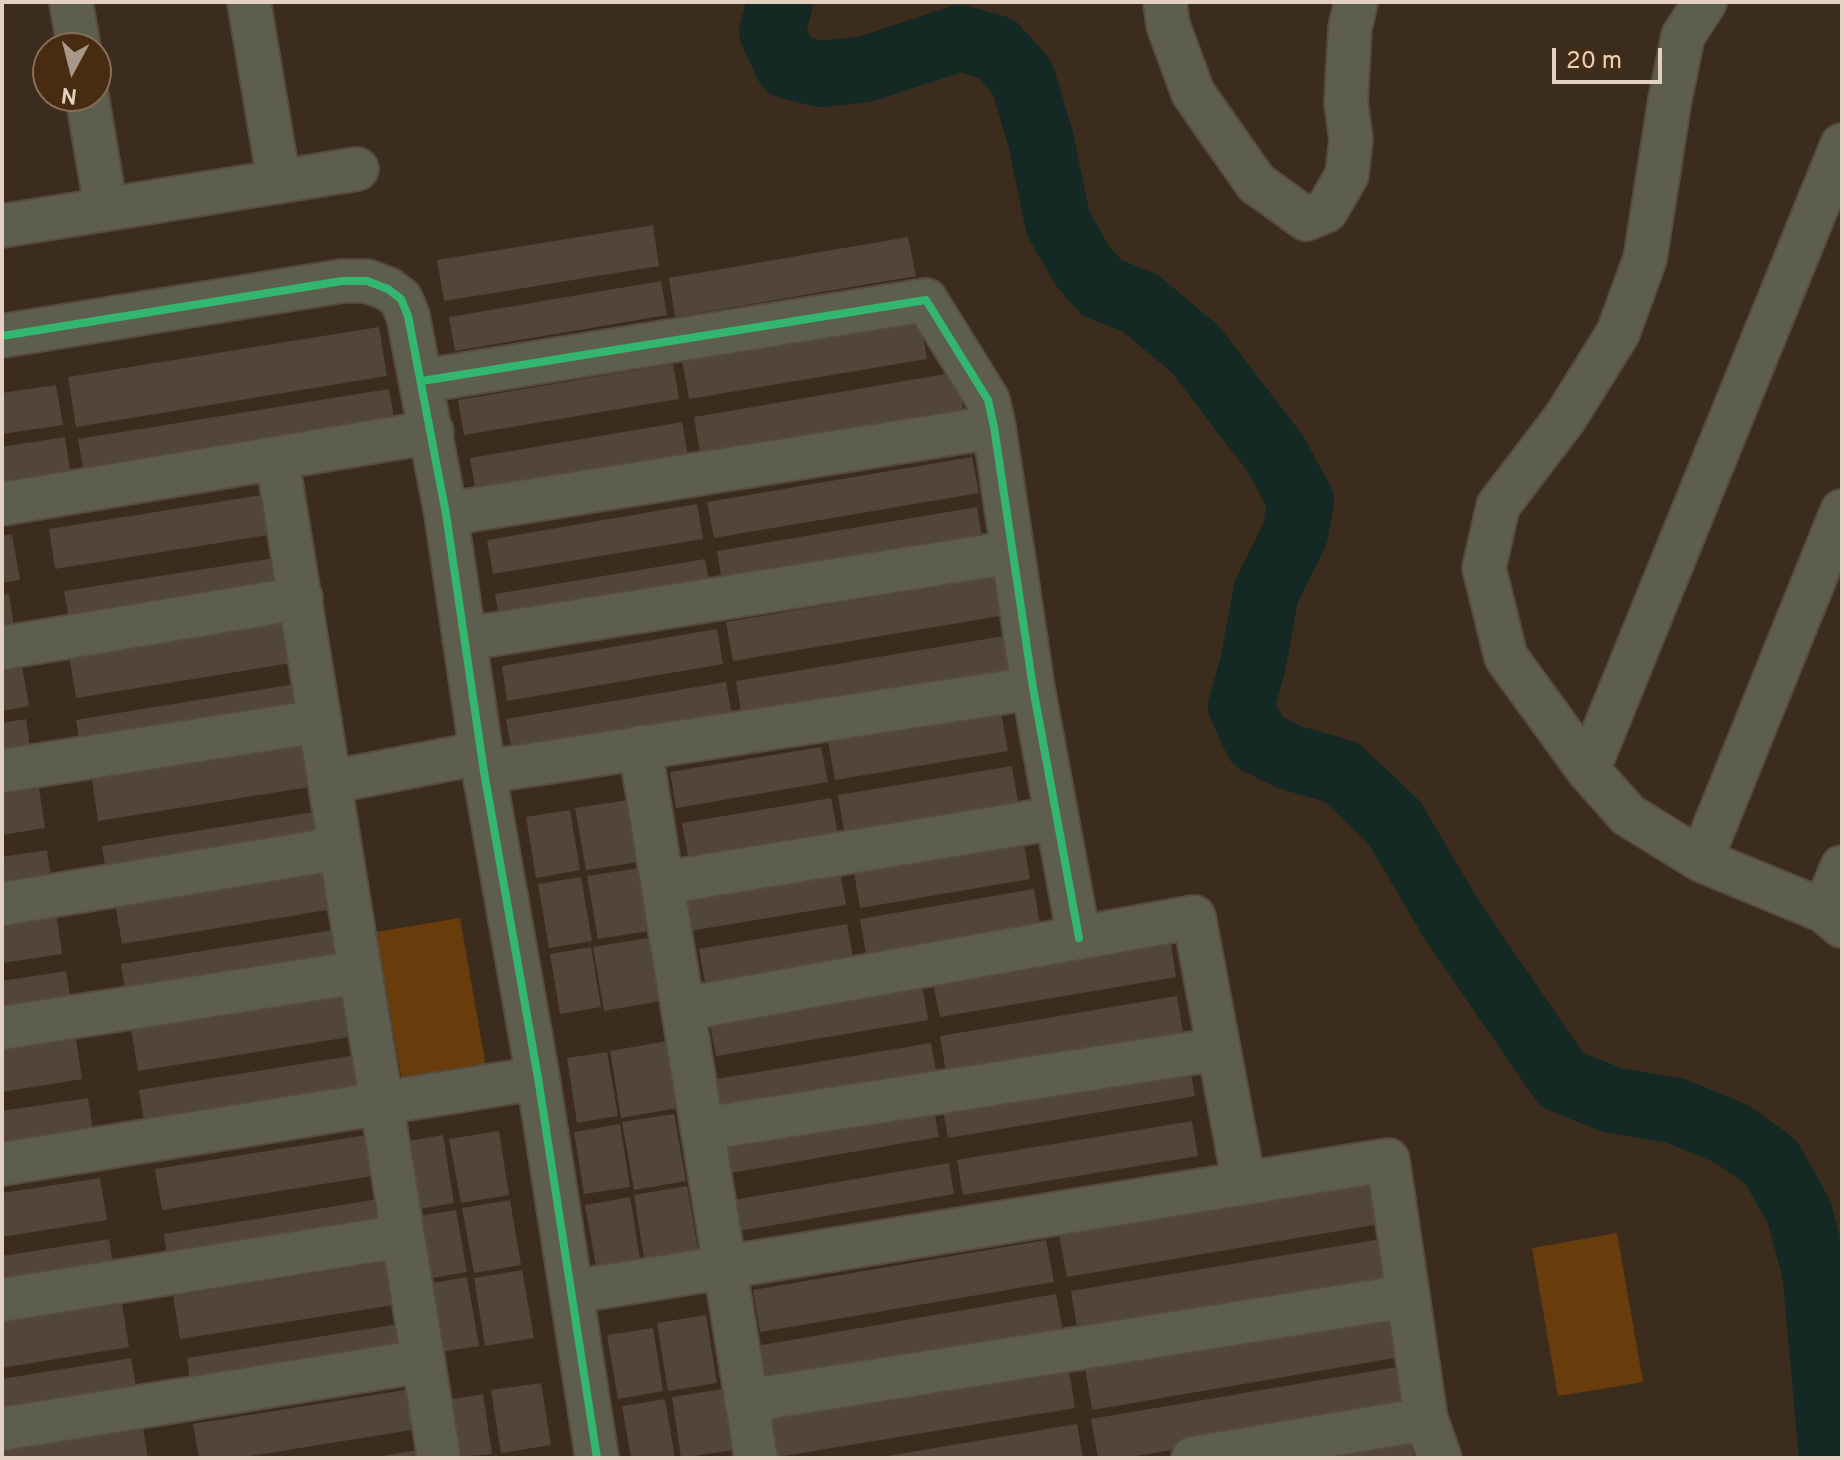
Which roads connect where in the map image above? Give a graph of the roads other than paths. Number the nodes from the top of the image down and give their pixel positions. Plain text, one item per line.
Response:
1 (71, 2) edge
2 (249, 2) edge
3 (1165, 2) edge
4 (1196, 2) edge
5 (1356, 2) edge
6 (1705, 2) edge
7 (76, 32) edge
8 (1176, 49) junction
9 (90, 112) edge
10 (1842, 145) edge
11 (357, 169) dead end
12 (279, 182) junction
13 (106, 209) junction
14 (2, 226) edge
15 (2, 336) edge
16 (422, 381) junction
17 (994, 427) junction
18 (432, 432) junction
19 (277, 458) junction
20 (2, 504) edge
21 (1842, 511) edge
22 (446, 514) junction
23 (1013, 552) junction
24 (301, 598) junction
25 (464, 639) junction
26 (2, 648) edge
27 (1033, 688) junction
28 (320, 721) junction
29 (640, 747) junction
30 (482, 763) junction
31 (1588, 770) junction
32 (2, 771) edge
33 (330, 782) junction
34 (1056, 818) junction
35 (340, 848) junction
36 (1701, 860) junction
37 (1842, 867) edge
38 (662, 883) junction
39 (2, 904) edge
40 (1833, 918) edge
41 (1079, 938) junction
42 (360, 972) junction
43 (683, 1009) junction
44 (2, 1028) edge
45 (1219, 1049) junction
46 (538, 1078) junction
47 (381, 1103) junction
48 (702, 1129) junction
49 (2, 1164) edge
50 (1244, 1183) junction
51 (403, 1236) junction
52 (725, 1267) junction
53 (571, 1292) junction
54 (1408, 1296) junction
55 (2, 1300) edge
56 (423, 1361) junction
57 (746, 1401) junction
58 (1426, 1419) junction
59 (2, 1429) edge
60 (439, 1458) edge
61 (597, 1458) edge
62 (756, 1458) edge
63 (1193, 1458) edge
64 (1440, 1458) edge

1 - 7 street
2 - 12 street
3 - 8 street
4 - 8 street
5 - 8 street
6 - 31 street
9 - 13 street
10 - 31 street
11 - 12 street
12 - 13 street
13 - 14 street
15 - 16 street
16 - 17 street
16 - 18 street
17 - 22 street
17 - 23 street
18 - 19 street
18 - 22 street
19 - 20 street
19 - 24 street
21 - 36 street
22 - 25 street
23 - 25 street
23 - 27 street
24 - 26 street
24 - 28 street
25 - 30 street
27 - 29 street
27 - 34 street
28 - 32 street
28 - 33 street
29 - 30 street
29 - 38 street
30 - 33 street
30 - 46 street
31 - 36 street
33 - 35 street
34 - 38 street
34 - 41 street
35 - 39 street
35 - 42 street
36 - 40 street
37 - 40 street
38 - 43 street
41 - 43 street
41 - 45 street
42 - 44 street
42 - 47 street
43 - 48 street
45 - 48 street
45 - 50 street
46 - 47 street
46 - 53 street
47 - 49 street
47 - 51 street
48 - 52 street
50 - 52 street
50 - 54 street
51 - 55 street
51 - 56 street
52 - 53 street
52 - 57 street
53 - 61 street
54 - 57 street
54 - 58 street
56 - 59 street
56 - 60 street
57 - 62 street
58 - 63 street
58 - 64 street

